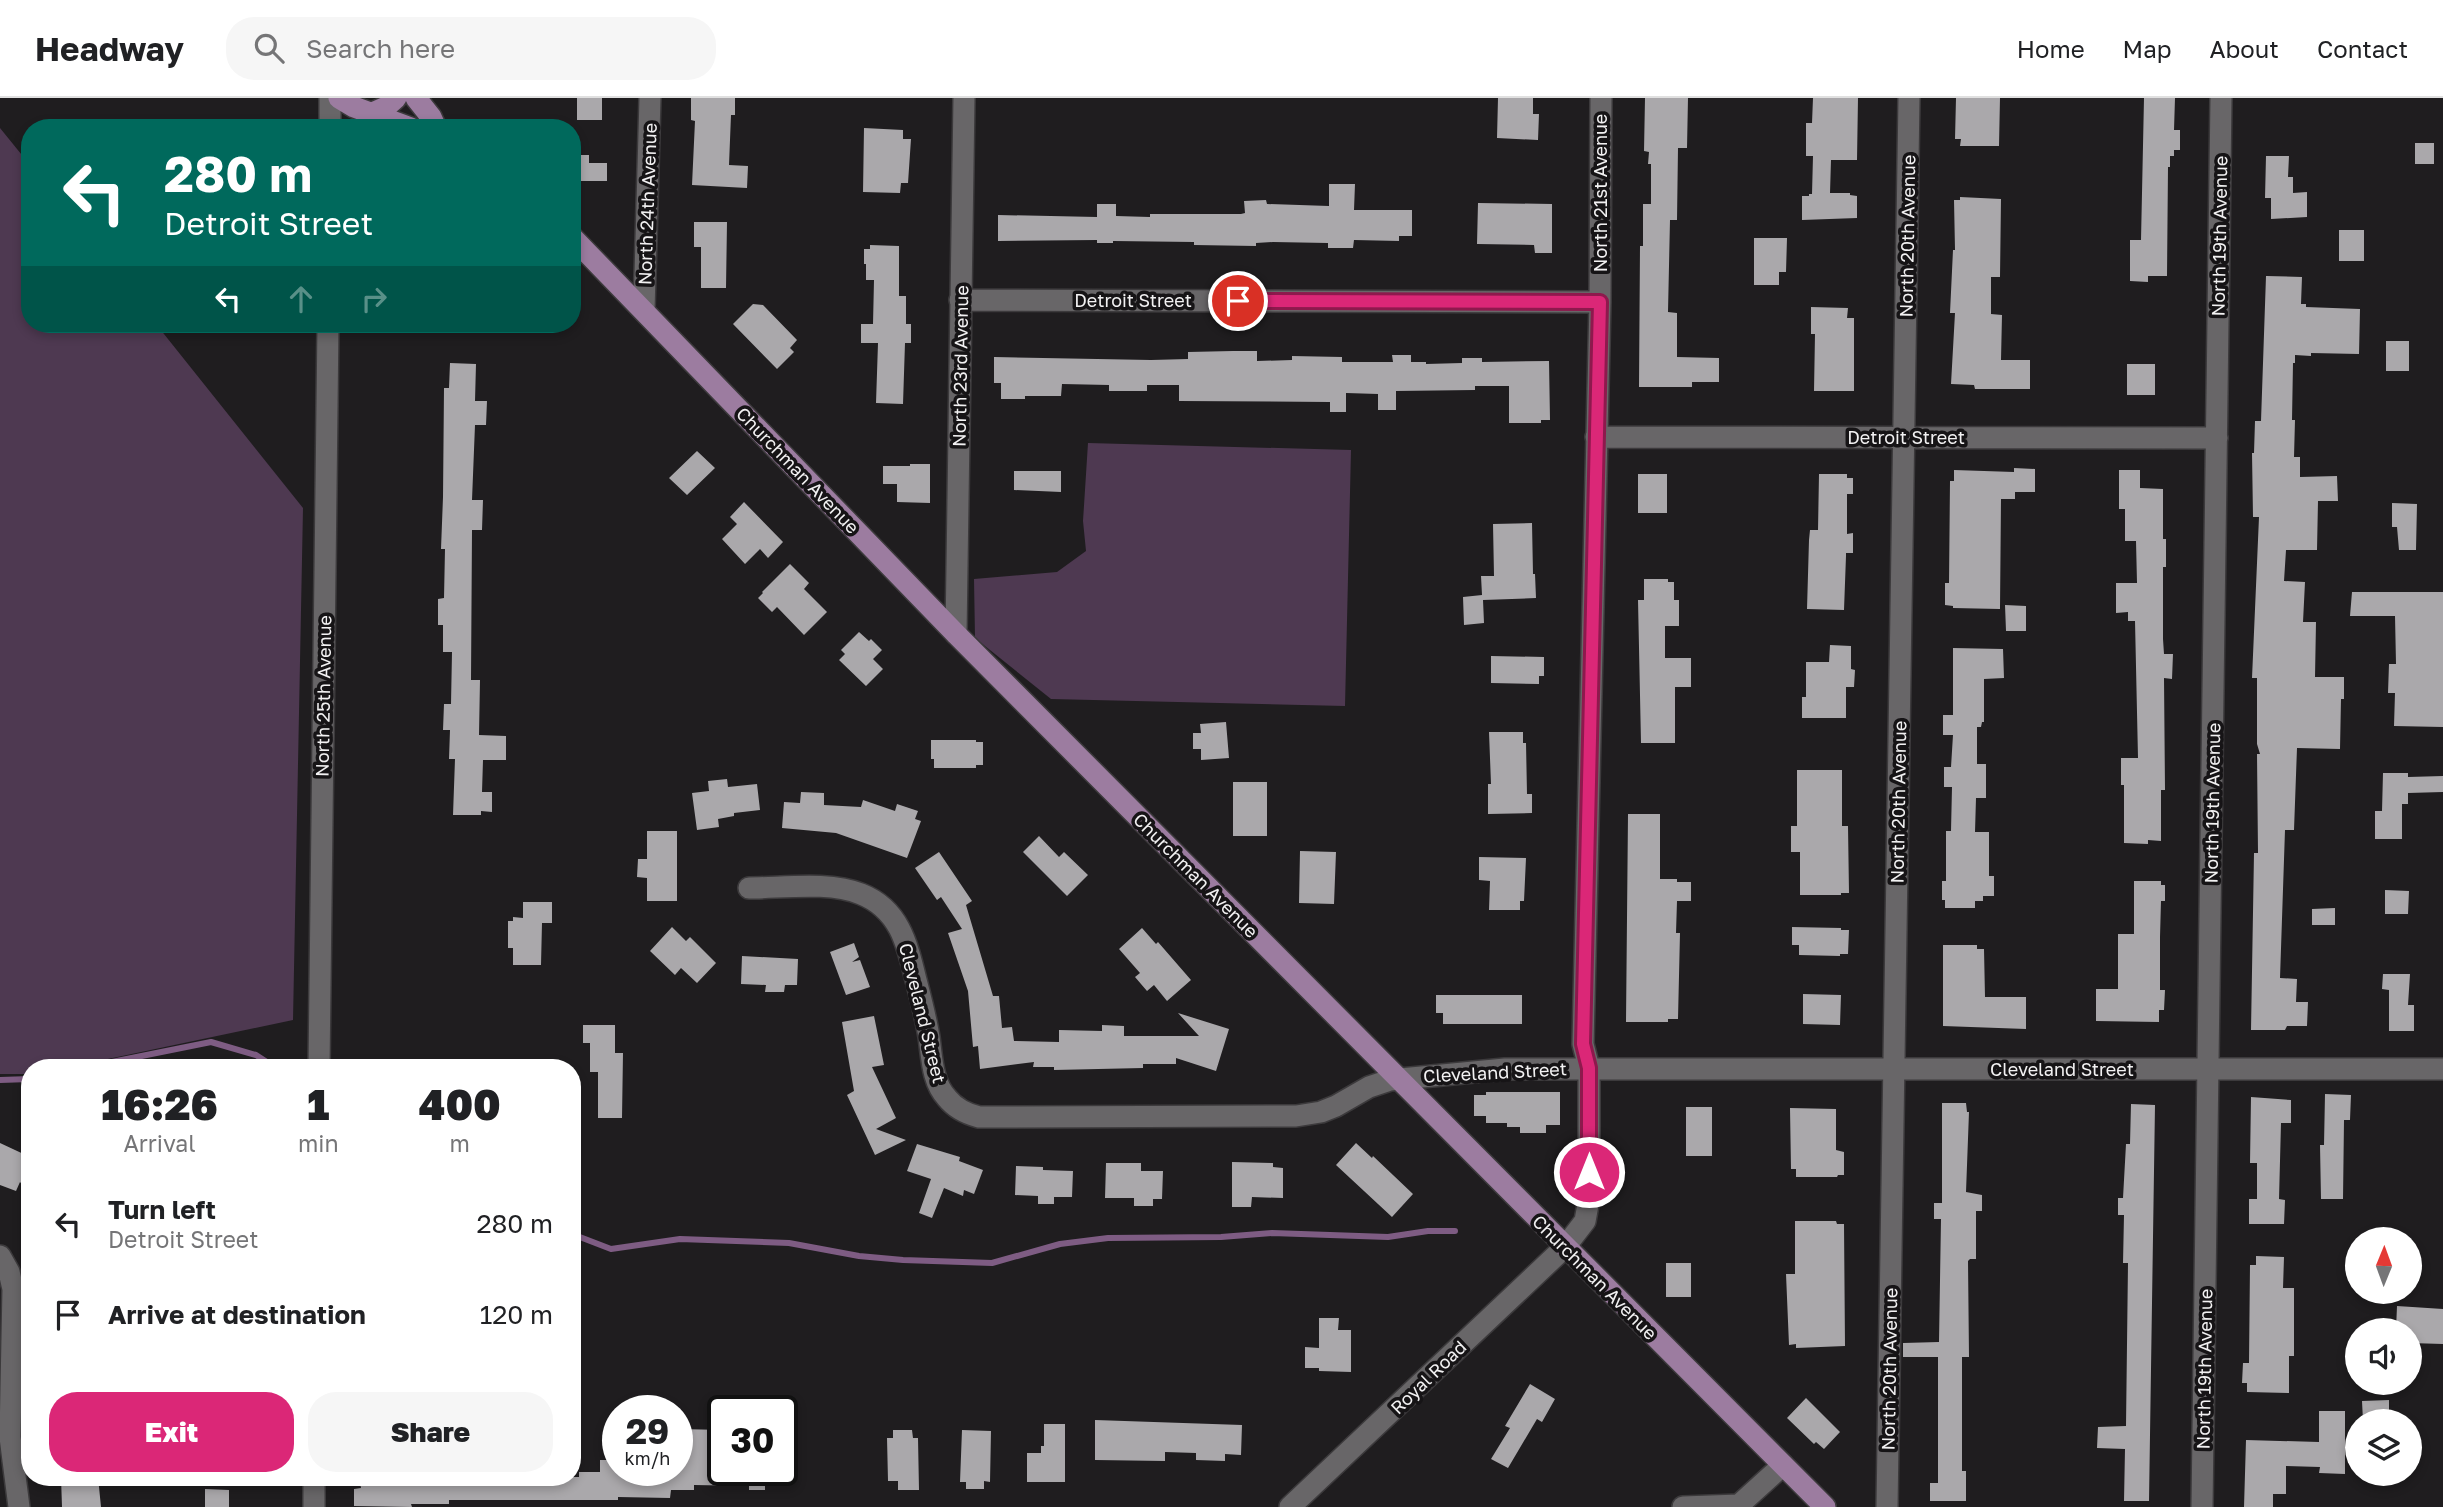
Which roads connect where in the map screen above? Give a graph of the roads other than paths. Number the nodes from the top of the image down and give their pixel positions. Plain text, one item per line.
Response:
1 (330, 98) edge
2 (339, 98) edge
3 (396, 98) edge
4 (415, 98) edge
5 (650, 98) edge
6 (964, 98) edge
7 (1601, 98) edge
8 (1909, 98) edge
9 (2221, 98) edge
10 (370, 114) junction
11 (330, 119) edge
12 (385, 119) edge
13 (431, 119) edge
14 (581, 246) edge
15 (960, 300) junction
16 (1600, 302) junction
17 (644, 310) junction
18 (328, 333) edge
19 (1596, 437) junction
20 (1904, 437) junction
21 (2217, 438) junction
22 (956, 635) junction
23 (749, 888) dead end
24 (319, 1059) edge
25 (1589, 1068) junction
26 (1894, 1069) junction
27 (2209, 1069) junction
28 (2443, 1069) edge
29 (1399, 1079) junction
30 (1565, 1247) junction
31 (0, 1256) edge
32 (1783, 1465) junction
33 (314, 1486) edge
34 (1739, 1506) edge
35 (19, 1507) edge
36 (314, 1507) edge
37 (1290, 1507) edge
38 (1683, 1507) edge
39 (1825, 1507) edge
40 (1887, 1507) edge
41 (2202, 1507) edge

1 - 11 street
2 - 10 main road
3 - 10 main road
4 - 13 main road
5 - 17 street, North 24th Avenue
6 - 15 street, North 23rd Avenue
7 - 16 street, North 21st Avenue
8 - 20 street, North 20th Avenue
9 - 21 street, North 19th Avenue
10 - 12 main road
14 - 17 main road, Churchman Avenue
15 - 16 street, Detroit Street
15 - 22 street, North 23rd Avenue
16 - 19 street, North 21st Avenue
17 - 22 main road, Churchman Avenue
18 - 24 street, North 25th Avenue
19 - 20 street, Detroit Street
19 - 25 street, North 21st Avenue
20 - 21 street, Detroit Street
20 - 26 street, North 20th Avenue
21 - 27 street, North 19th Avenue
22 - 29 main road, Churchman Avenue
23 - 29 street, Cleveland Street
25 - 26 street, Cleveland Street
25 - 29 street, Cleveland Street
25 - 30 street, North 21st Avenue
26 - 27 street, Cleveland Street
26 - 40 street, North 20th Avenue
27 - 28 street, Cleveland Street
27 - 41 street, North 19th Avenue
29 - 30 main road, Churchman Avenue
30 - 32 main road, Churchman Avenue
30 - 37 street, Royal Road
31 - 35 street
32 - 34 street
32 - 39 main road, Churchman Avenue
33 - 36 street
34 - 38 street

